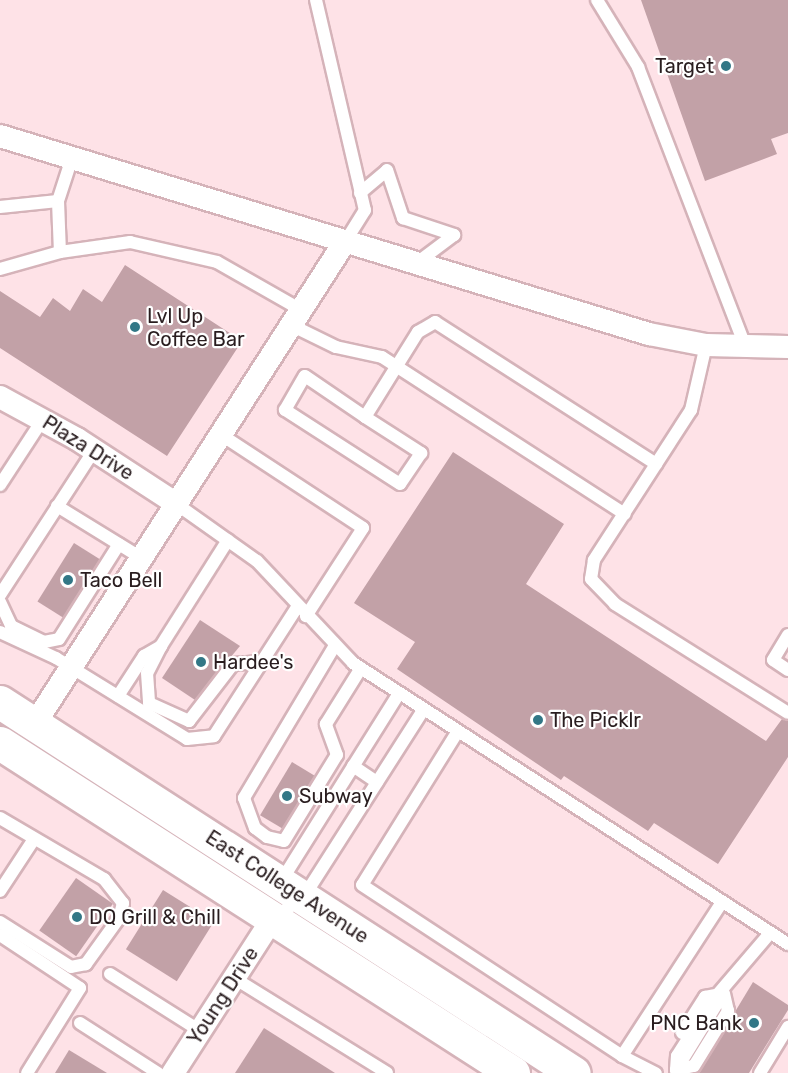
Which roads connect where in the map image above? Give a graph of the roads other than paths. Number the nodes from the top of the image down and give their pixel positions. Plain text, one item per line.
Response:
1 (316, 0) edge
2 (597, 0) edge
3 (0, 136) edge
4 (72, 158) junction
5 (360, 193) junction
6 (58, 201) junction
7 (0, 207) edge
8 (344, 243) junction
9 (60, 252) junction
10 (418, 262) junction
11 (0, 269) edge
12 (296, 317) junction
13 (706, 345) junction
14 (788, 347) edge
15 (746, 348) junction
16 (397, 367) junction
17 (0, 397) edge
18 (365, 417) junction
19 (43, 419) junction
20 (220, 434) junction
21 (94, 450) junction
22 (656, 464) junction
23 (0, 485) edge
24 (175, 503) junction
25 (57, 506) junction
26 (625, 514) junction
27 (228, 540) junction
28 (119, 544) junction
29 (140, 557) junction
30 (0, 595) edge
31 (0, 602) edge
32 (297, 607) junction
33 (306, 616) junction
34 (0, 632) edge
35 (788, 635) edge
36 (161, 646) junction
37 (334, 647) junction
38 (261, 663) junction
39 (70, 667) junction
40 (361, 668) junction
41 (788, 670) edge
42 (399, 693) junction
43 (118, 696) junction
44 (0, 702) edge
45 (424, 709) junction
46 (788, 713) edge
47 (34, 724) junction
48 (458, 731) junction
49 (0, 735) edge
50 (0, 743) edge
51 (352, 766) junction
52 (377, 782) junction
53 (173, 814) junction
54 (0, 818) edge
55 (34, 839) junction
56 (292, 890) junction
57 (0, 891) edge
58 (722, 902) junction
59 (273, 918) junction
60 (0, 922) edge
61 (770, 933) junction
62 (0, 936) edge
63 (788, 944) edge
64 (110, 974) dead end
65 (234, 978) junction
66 (724, 993) junction
67 (80, 1023) dead end
68 (788, 1027) edge
69 (200, 1031) junction
70 (622, 1056) junction
71 (675, 1071) edge
72 (27, 1073) edge
73 (158, 1073) edge
74 (173, 1073) edge
75 (387, 1073) edge
76 (513, 1073) edge
77 (574, 1073) edge
78 (656, 1073) edge
79 (760, 1073) edge

1 - 5 lane
2 - 15 lane
3 - 4 street
4 - 6 lane
4 - 8 street
5 - 8 lane
5 - 10 lane
6 - 7 lane
6 - 9 lane
8 - 10 street
8 - 12 street
9 - 11 lane
9 - 12 lane
10 - 13 street
12 - 16 lane
12 - 20 street
13 - 15 street
13 - 22 lane
14 - 15 street
16 - 18 lane
16 - 22 lane
16 - 26 lane
17 - 19 street, Plaza Drive
18 - 18 lane
19 - 21 street, Plaza Drive
19 - 23 lane
20 - 24 street
20 - 33 lane
21 - 24 street, Plaza Drive
21 - 25 lane
22 - 26 lane
24 - 27 lane
24 - 29 street
25 - 28 lane
25 - 30 lane
26 - 46 lane
27 - 32 lane
27 - 36 lane
28 - 29 lane
28 - 31 lane
29 - 39 street
32 - 33 lane
32 - 38 lane
33 - 37 lane
34 - 39 lane
35 - 41 lane
36 - 38 lane
36 - 43 lane
37 - 40 lane
37 - 40 lane
38 - 43 lane
39 - 43 lane
39 - 47 street
40 - 42 lane
42 - 45 lane
42 - 51 lane
44 - 47 main road, East College Avenue
45 - 48 lane
45 - 52 lane
47 - 53 main road, East College Avenue
48 - 58 lane
48 - 70 lane
49 - 53 main road
50 - 59 main road, East College Avenue
51 - 52 lane
51 - 56 lane
52 - 56 lane
53 - 56 main road, East College Avenue
54 - 55 lane
55 - 57 lane
55 - 60 lane
56 - 59 lane
56 - 59 lane
56 - 77 main road, East College Avenue
58 - 61 lane
58 - 70 lane
59 - 65 street, Young Drive
59 - 76 main road, East College Avenue
61 - 63 lane
61 - 66 lane
62 - 72 lane
64 - 69 lane
65 - 69 street, Young Drive
65 - 75 lane
66 - 71 lane
66 - 71 lane
67 - 73 lane
68 - 79 lane
69 - 74 street, Young Drive
70 - 78 lane

